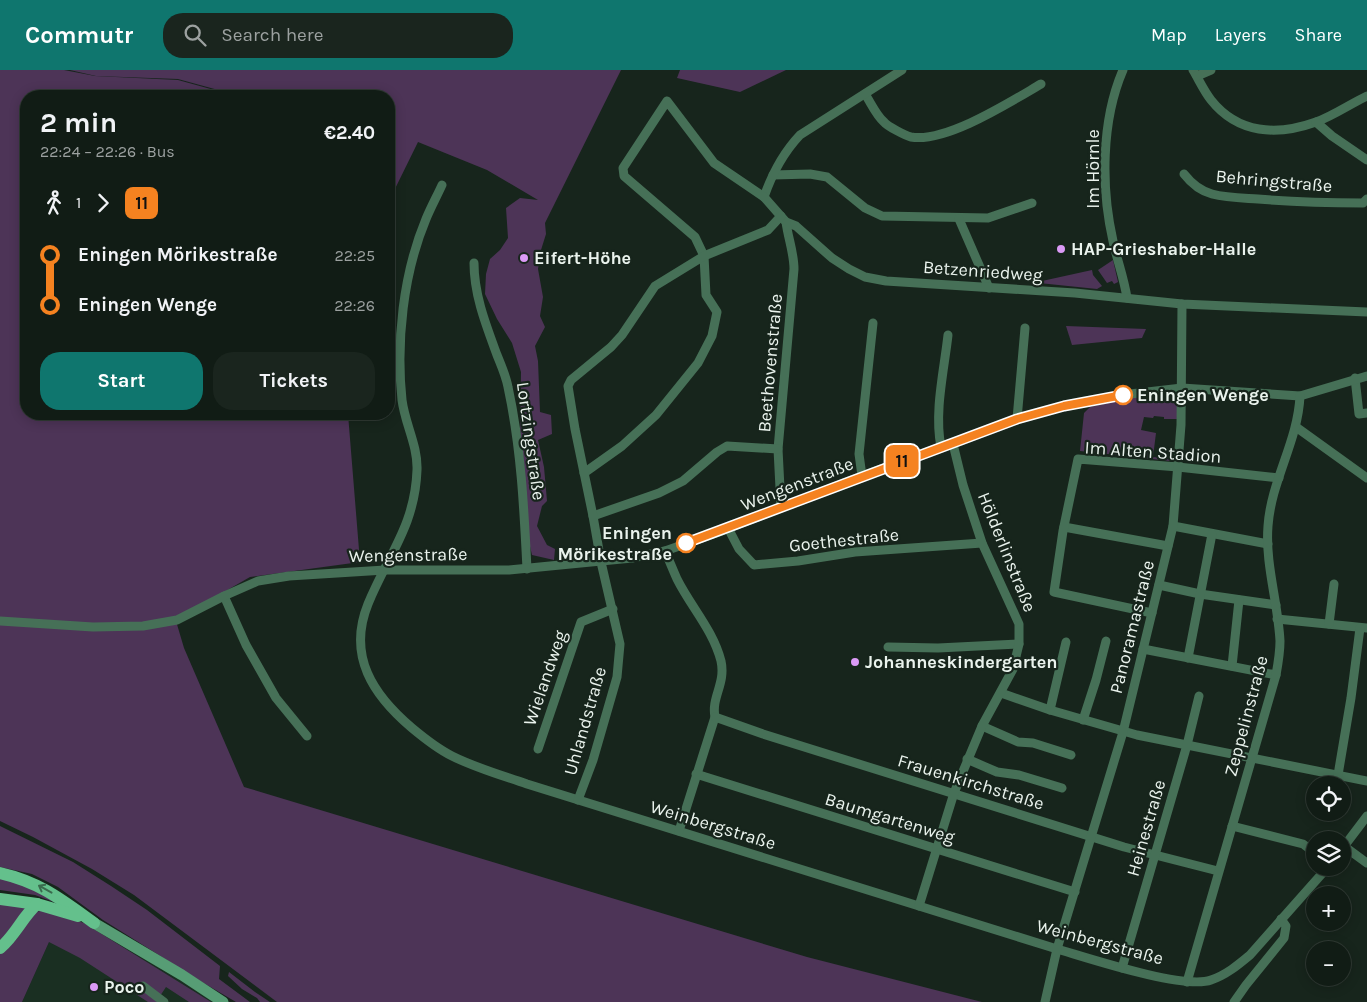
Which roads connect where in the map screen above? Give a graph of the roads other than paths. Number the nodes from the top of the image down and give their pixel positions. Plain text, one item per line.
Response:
1 (902, 70) edge
2 (1123, 70) edge
3 (1211, 70) edge
4 (1195, 73) edge
5 (1040, 84) dead end
6 (865, 94) junction
7 (1367, 96) edge
8 (1316, 122) junction
9 (1367, 160) edge
10 (1184, 174) dead end
11 (773, 175) junction
12 (442, 185) dead end
13 (764, 197) junction
14 (1367, 199) edge
15 (1032, 203) dead end
16 (959, 218) junction
17 (783, 219) junction
18 (704, 256) junction
19 (474, 263) dead end
20 (989, 288) junction
21 (1126, 298) junction
22 (1182, 304) junction
23 (1367, 312) edge
24 (873, 323) dead end
25 (1025, 328) dead end
26 (948, 336) dead end
27 (1367, 376) edge
28 (1355, 378) junction
29 (1182, 388) junction
30 (1300, 396) junction
31 (1367, 413) edge
32 (1017, 419) junction
33 (1296, 427) junction
34 (953, 444) junction
35 (942, 447) junction
36 (778, 449) junction
37 (1178, 467) junction
38 (584, 473) junction
39 (862, 476) junction
40 (1279, 478) junction
41 (1367, 478) edge
42 (781, 508) junction
43 (593, 516) junction
44 (1173, 526) junction
45 (1064, 527) junction
46 (728, 528) junction
47 (1212, 534) junction
48 (982, 543) junction
49 (1268, 544) junction
50 (1168, 546) junction
51 (665, 551) junction
52 (600, 562) junction
53 (526, 569) junction
54 (385, 570) junction
55 (1159, 584) junction
56 (1334, 584) dead end
57 (1200, 594) junction
58 (224, 596) junction
59 (1239, 600) junction
60 (1276, 604) junction
61 (613, 609) junction
62 (1152, 613) junction
63 (1278, 619) junction
64 (0, 621) edge
65 (1329, 624) junction
66 (1363, 628) edge
67 (1106, 641) dead end
68 (1066, 642) dead end
69 (1019, 644) junction
70 (888, 647) dead end
71 (1143, 649) junction
72 (1188, 658) junction
73 (1232, 666) junction
74 (1276, 675) junction
75 (1001, 692) junction
76 (1198, 696) dead end
77 (1050, 710) junction
78 (715, 717) junction
79 (1083, 720) junction
80 (982, 726) junction
81 (1123, 732) junction
82 (307, 736) dead end
83 (1187, 745) junction
84 (538, 749) dead end
85 (1071, 755) dead end
86 (1253, 758) junction
87 (967, 759) junction
88 (696, 774) junction
89 (1338, 775) junction
90 (1367, 781) edge
91 (1062, 788) dead end
92 (954, 793) junction
93 (578, 800) junction
94 (1367, 816) edge
95 (1232, 826) junction
96 (679, 831) junction
97 (1091, 837) junction
98 (1351, 838) edge
99 (1306, 846) edge
100 (937, 849) junction
101 (1351, 853) edge
102 (1155, 856) junction
103 (1367, 863) edge
104 (1218, 871) junction
105 (0, 873) edge
106 (1320, 876) edge
107 (1075, 892) junction
108 (0, 899) edge
109 (37, 904) junction
110 (919, 906) junction
111 (1281, 919) junction
112 (94, 923) junction
113 (0, 948) edge
114 (1057, 949) junction
115 (1122, 968) junction
116 (1187, 982) junction
117 (143, 986) dead end
118 (164, 1002) edge
119 (223, 1002) edge
120 (1045, 1002) edge
121 (1234, 1002) edge

1 - 6 street
2 - 21 street, Im Hörnle
3 - 4 street
4 - 8 street
5 - 6 street
6 - 11 street
7 - 8 street
8 - 9 street
10 - 14 street, Behringstraße
11 - 13 street
11 - 16 street
12 - 54 street, Weinbergstraße
13 - 17 street, Betzenriedweg
13 - 18 street, Betzenriedweg
15 - 16 street
16 - 20 street
17 - 18 street
17 - 20 street, Betzenriedweg
17 - 36 street, Beethovenstraße
18 - 38 street
18 - 38 street, Uhlandstraße
19 - 53 street, Lortzingstraße
20 - 21 street, Betzenriedweg
21 - 22 street, Betzenriedweg
22 - 23 street, Betzenriedweg
22 - 29 street, Panoramastraße
24 - 39 street
25 - 32 street
26 - 35 street
27 - 28 street, Wengenstraße
28 - 30 street, Wengenstraße
28 - 31 street
29 - 30 street, Wengenstraße
29 - 32 street, Wengenstraße
29 - 37 street, Panoramastraße
30 - 33 street, Zeppelinstraße
32 - 34 street, Wengenstraße
33 - 40 street, Zeppelinstraße
33 - 41 street
34 - 35 street, Wengenstraße
34 - 48 street, Hölderlinstraße
35 - 39 street, Wengenstraße
36 - 42 street, Beethovenstraße
36 - 43 street
37 - 40 street, Im Alten Stadion
37 - 44 street, Panoramastraße
37 - 45 street, Im Alten Stadion
38 - 43 street, Uhlandstraße
39 - 42 street, Wengenstraße
40 - 49 street, Zeppelinstraße
42 - 46 street, Wengenstraße
43 - 52 street, Uhlandstraße
44 - 47 street
44 - 50 street, Panoramastraße
45 - 50 street
45 - 62 street, Im Alten Stadion
46 - 48 street, Goethestraße
46 - 51 street, Wengenstraße
47 - 49 street
47 - 57 street
48 - 69 street, Hölderlinstraße
49 - 60 street, Zeppelinstraße
50 - 55 street, Panoramastraße
51 - 52 street, Wengenstraße
51 - 78 street
52 - 53 street, Wengenstraße
52 - 61 street, Uhlandstraße
53 - 54 street, Wengenstraße
54 - 58 street, Wengenstraße
54 - 93 street, Weinbergstraße
55 - 57 street
55 - 62 street, Panoramastraße
56 - 65 street
57 - 59 street
57 - 72 street
58 - 64 street, Wengenstraße
58 - 82 street
59 - 60 street
59 - 73 street
60 - 63 street, Zeppelinstraße
61 - 84 street, Wielandweg
61 - 93 street, Uhlandstraße
62 - 71 street, Panoramastraße
63 - 65 street
63 - 74 street, Zeppelinstraße
65 - 66 street
66 - 89 street
67 - 79 street
68 - 77 street
69 - 70 street
69 - 75 street, Hölderlinstraße
71 - 72 street
71 - 81 street, Panoramastraße
72 - 73 street
73 - 74 street
74 - 86 street, Zeppelinstraße
75 - 77 street
75 - 80 street, Hölderlinstraße
76 - 83 street, Heinestraße
77 - 79 street
78 - 88 street
78 - 92 street, Frauenkirchstraße
79 - 81 street
80 - 85 street
80 - 87 street, Hölderlinstraße
81 - 83 street
81 - 97 street, Panoramastraße
83 - 86 street
83 - 102 street, Heinestraße
86 - 89 street
86 - 95 street, Zeppelinstraße
87 - 91 street
87 - 92 street, Hölderlinstraße
88 - 96 street
88 - 100 street, Baumgartenweg
89 - 90 street
92 - 97 street, Frauenkirchstraße
92 - 100 street, Hölderlinstraße
93 - 96 street, Weinbergstraße
94 - 98 street
95 - 99 street
95 - 104 street, Zeppelinstraße
96 - 110 street, Weinbergstraße
97 - 102 street, Frauenkirchstraße
97 - 107 street, Panoramastraße
100 - 107 street, Baumgartenweg
100 - 110 street, Hölderlinstraße
101 - 103 street
102 - 104 street, Frauenkirchstraße
102 - 115 street, Heinestraße
104 - 116 street, Zeppelinstraße
112 -> 105 main road
106 - 111 street, Weinbergstraße
107 - 114 street, Panoramastraße
108 - 109 main road
109 - 112 main road
109 - 113 main road
110 - 114 street, Weinbergstraße
111 - 116 street, Weinbergstraße
111 - 121 street
112 - 119 main road
114 - 115 street, Weinbergstraße
114 - 120 street, Panoramastraße
115 - 116 street, Weinbergstraße
117 - 118 street

